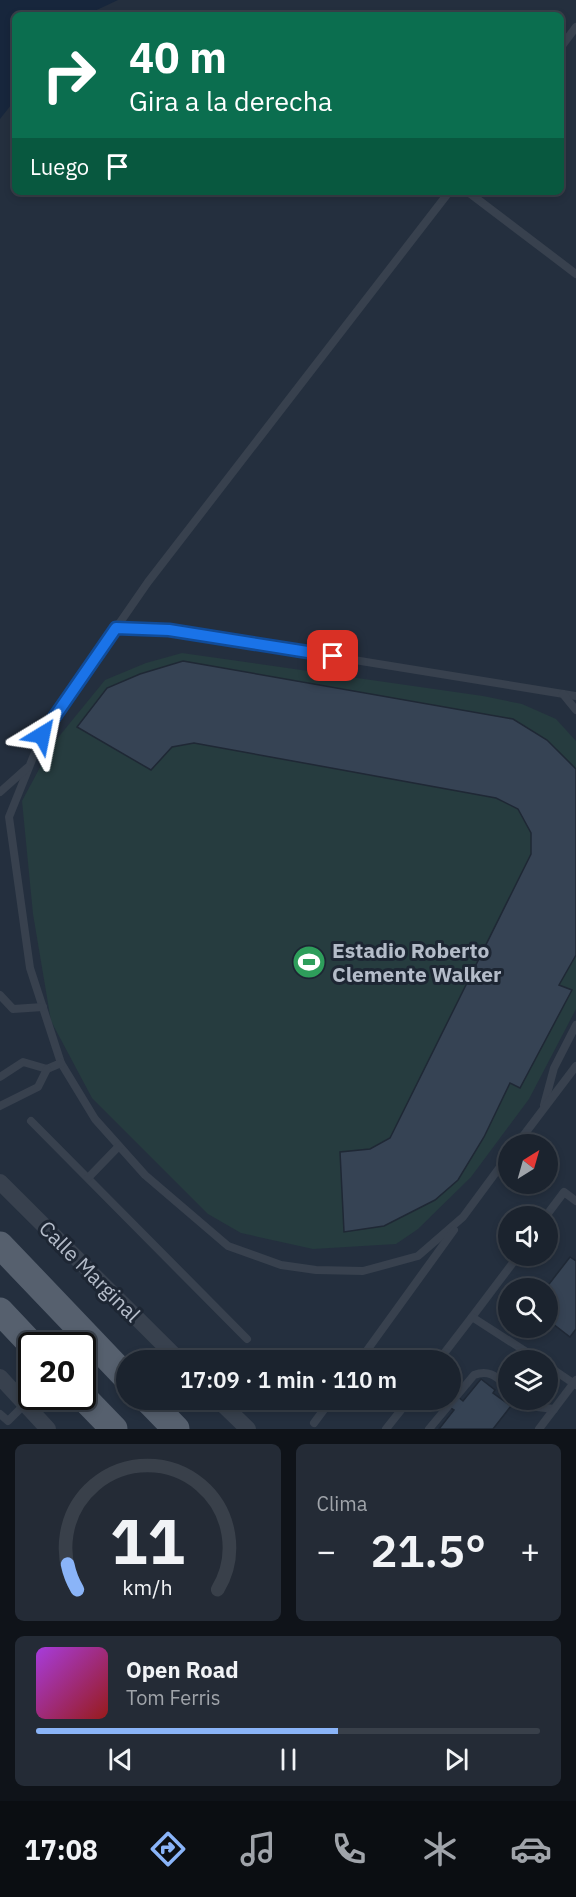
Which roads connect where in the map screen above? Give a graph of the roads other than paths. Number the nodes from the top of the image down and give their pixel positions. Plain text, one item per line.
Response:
1 (576, 27) edge
2 (564, 42) edge
3 (447, 195) edge
4 (472, 195) edge
5 (576, 274) edge
6 (116, 628) junction
7 (563, 694) junction
8 (576, 696) edge
9 (576, 710) edge
10 (30, 766) junction
11 (0, 792) edge
12 (0, 995) edge
13 (42, 1007) junction
14 (576, 1025) edge
15 (61, 1063) junction
16 (576, 1066) edge
17 (47, 1069) junction
18 (0, 1077) edge
19 (0, 1106) edge
20 (542, 1111) junction
21 (31, 1121) dead end
22 (525, 1134) edge
23 (119, 1146) junction
24 (498, 1170) edge
25 (88, 1178) junction
26 (0, 1182) edge
27 (576, 1201) edge
28 (554, 1206) edge
29 (463, 1217) junction
30 (0, 1245) edge
31 (510, 1266) edge
32 (0, 1311) edge
33 (472, 1317) junction
34 (20, 1332) edge
35 (247, 1339) dead end
36 (169, 1350) edge
37 (367, 1350) edge
38 (447, 1350) edge
39 (523, 1350) edge
40 (116, 1367) edge
41 (558, 1372) edge
42 (0, 1377) edge
43 (498, 1377) edge
44 (575, 1383) edge
45 (18, 1396) edge
46 (558, 1405) edge
47 (19, 1410) edge
48 (31, 1410) edge
49 (96, 1410) edge
50 (158, 1410) edge
51 (228, 1410) edge
52 (324, 1410) edge
53 (401, 1410) edge
54 (554, 1410) edge
55 (0, 1414) edge
56 (314, 1423) dead end
57 (246, 1428) edge
58 (48, 1429) edge
59 (114, 1429) edge
60 (176, 1429) edge
61 (386, 1429) edge
62 (429, 1429) edge
63 (539, 1429) edge

1 - 2 lane
3 - 6 lane
4 - 5 lane
6 - 7 lane
6 - 10 lane
7 - 8 lane
7 - 9 lane
10 - 11 lane
10 - 13 lane
12 - 13 lane
13 - 15 lane
14 - 20 lane
15 - 17 lane
15 - 23 lane
16 - 20 lane
17 - 18 lane
17 - 19 lane
20 - 22 lane
21 - 25 lane
23 - 25 lane
23 - 29 lane
24 - 29 lane
25 - 35 lane
26 - 36 street, Calle Marginal
27 - 28 lane
29 - 37 lane
30 - 40 main road
31 - 33 lane
32 - 34 main road
33 - 38 lane
33 - 39 lane
41 - 44 lane
42 - 45 street
43 - 62 lane
44 - 46 lane
47 - 55 lane
48 - 58 street
49 - 59 main road
50 - 60 main road
51 - 57 street
52 - 56 lane
53 - 61 lane
54 - 63 lane

